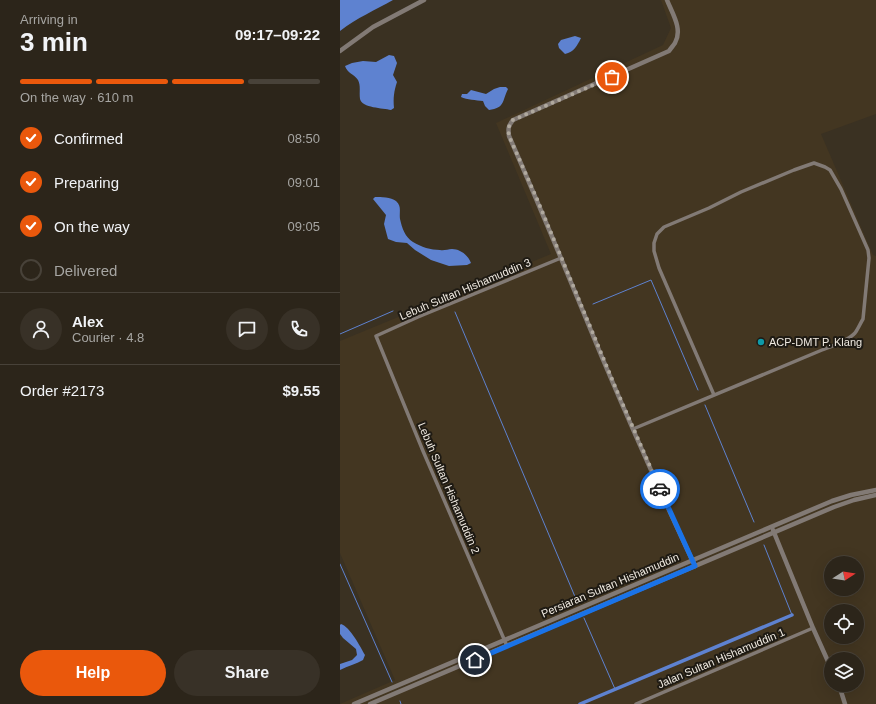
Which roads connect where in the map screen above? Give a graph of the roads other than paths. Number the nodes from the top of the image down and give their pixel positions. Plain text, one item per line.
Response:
1 (424, 0) edge
2 (667, 0) edge
3 (340, 52) edge
4 (561, 258) junction
5 (376, 336) joint
6 (714, 395) junction
7 (633, 429) junction
8 (876, 490) edge
9 (876, 495) edge
10 (771, 526) junction
11 (773, 532) junction
12 (693, 560) junction
13 (695, 566) junction
14 (813, 628) junction
15 (505, 640) junction
16 (507, 646) junction
17 (824, 652) edge
18 (841, 692) edge
19 (354, 704) edge
20 (370, 704) edge
21 (636, 704) edge
22 (845, 704) edge

1 - 3 street
2 - 4 street
4 - 5 street, Lebuh Sultan Hishamuddin 3
4 - 7 street
5 - 15 street, Lebuh Sultan Hishamuddin 2
6 - 6 street
6 - 7 street
7 - 12 street
8 - 10 street, Persiaran Sultan Hishamuddin
9 - 11 street, Persiaran Sultan Hishamuddin
10 - 11 street
10 - 12 street, Persiaran Sultan Hishamuddin
11 - 13 street, Persiaran Sultan Hishamuddin
11 - 14 street
12 - 13 street
12 - 15 street, Persiaran Sultan Hishamuddin
13 - 16 street, Persiaran Sultan Hishamuddin
14 - 17 street
14 - 21 street, Jalan Sultan Hishamuddin 1
15 - 16 street, Lebuh Sultan Hishamuddin 2
15 - 19 street, Persiaran Sultan Hishamuddin
16 - 20 street, Persiaran Sultan Hishamuddin
18 - 22 street

